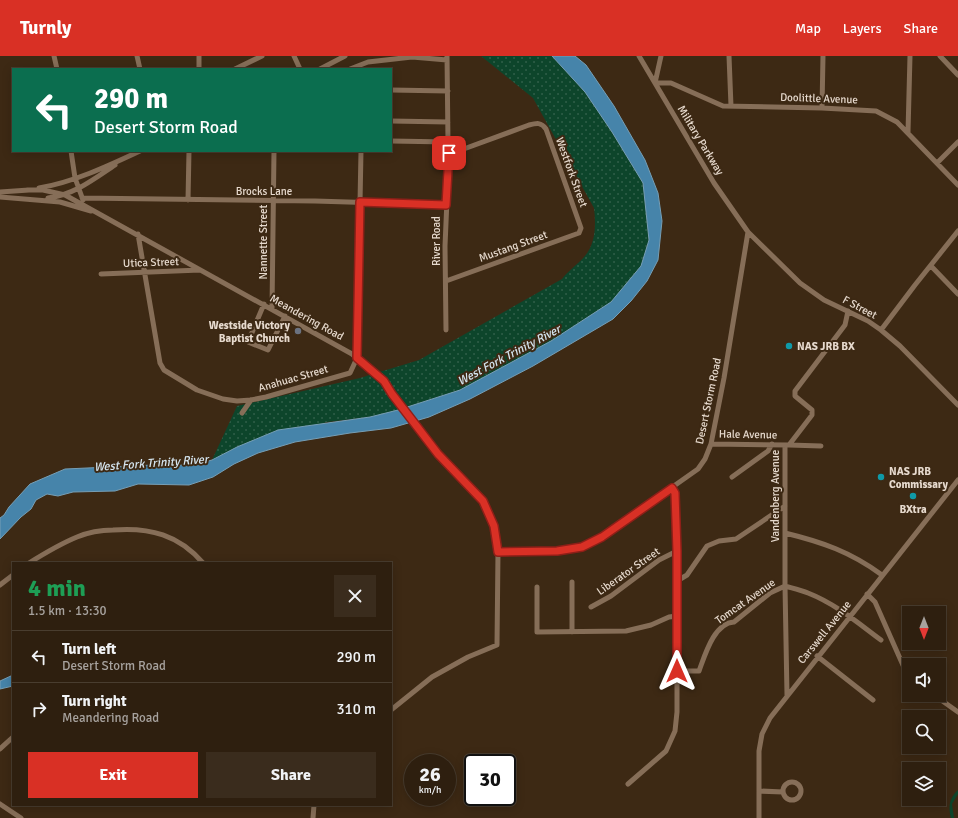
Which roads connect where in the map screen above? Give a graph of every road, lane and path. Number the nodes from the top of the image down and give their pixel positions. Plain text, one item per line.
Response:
1 (54, 56) edge
2 (137, 56) edge
3 (199, 56) edge
4 (262, 56) edge
5 (294, 56) edge
6 (345, 56) edge
7 (639, 56) edge
8 (661, 56) edge
9 (729, 56) edge
10 (823, 56) edge
11 (910, 56) edge
12 (940, 56) edge
13 (447, 58) edge
14 (57, 68) edge
15 (140, 68) edge
16 (198, 68) edge
17 (237, 68) edge
18 (300, 68) edge
19 (322, 68) edge
20 (353, 68) edge
21 (958, 75) edge
22 (655, 83) junction
23 (392, 90) edge
24 (448, 91) junction
25 (731, 106) junction
26 (822, 108) junction
27 (392, 122) edge
28 (448, 122) junction
29 (908, 132) junction
30 (392, 140) edge
31 (448, 142) junction
32 (958, 142) edge
33 (71, 152) edge
34 (138, 152) edge
35 (189, 152) edge
36 (274, 152) edge
37 (361, 152) edge
38 (449, 153) junction
39 (128, 157) junction
40 (937, 163) junction
41 (75, 178) junction
42 (958, 185) edge
43 (79, 188) junction
44 (27, 190) junction
45 (0, 192) edge
46 (65, 195) junction
47 (0, 197) edge
48 (39, 199) junction
49 (188, 200) junction
50 (83, 201) junction
51 (273, 201) junction
52 (360, 202) junction
53 (446, 205) junction
54 (98, 213) junction
55 (580, 227) joint
56 (958, 231) edge
57 (748, 232) junction
58 (138, 234) junction
59 (930, 266) junction
60 (201, 270) junction
61 (144, 272) junction
62 (101, 274) dead end
63 (446, 280) junction
64 (958, 294) edge
65 (264, 304) junction
66 (272, 309) junction
67 (848, 311) junction
68 (285, 316) junction
69 (446, 330) dead end
70 (881, 330) junction
71 (357, 358) junction
72 (251, 400) junction
73 (958, 405) edge
74 (242, 413) dead end
75 (711, 444) junction
76 (772, 444) junction
77 (787, 445) junction
78 (821, 446) dead end
79 (732, 477) dead end
80 (958, 480) edge
81 (672, 488) junction
82 (785, 506) junction
83 (785, 533) junction
84 (677, 551) junction
85 (498, 552) junction
86 (31, 562) edge
87 (202, 562) edge
88 (882, 575) junction
89 (12, 576) edge
90 (677, 581) junction
91 (572, 582) dead end
92 (0, 585) edge
93 (785, 586) junction
94 (537, 588) dead end
95 (867, 594) junction
96 (591, 607) dead end
97 (677, 616) junction
98 (850, 616) junction
99 (572, 632) junction
100 (881, 640) dead end
101 (818, 656) junction
102 (902, 663) edge
103 (677, 671) junction
104 (787, 694) junction
105 (873, 700) dead end
106 (944, 702) edge
107 (392, 709) edge
108 (958, 712) edge
109 (12, 738) edge
110 (0, 749) edge
111 (628, 784) dead end
112 (759, 792) junction
113 (783, 792) dead end
114 (0, 804) edge
115 (314, 806) edge
116 (21, 818) edge
117 (314, 818) edge
118 (759, 818) edge

1 - 14 street
2 - 15 street
3 - 16 street
4 - 17 street
5 - 18 street
6 - 19 street
7 - 22 street, Military Parkway
8 - 22 street
9 - 25 street
10 - 26 street
11 - 29 street
12 - 21 street
13 - 20 street
13 - 24 street, River Road
22 - 25 street, Doolittle Avenue
22 - 57 street, Military Parkway
23 - 24 street
24 - 28 street, River Road
25 - 26 street, Doolittle Avenue
26 - 29 street, Doolittle Avenue
27 - 28 street
28 - 31 street, River Road
29 - 40 street, Doolittle Avenue
30 - 31 street
31 - 38 street, River Road
32 - 40 street
33 - 41 street
34 - 39 street
35 - 49 street
36 - 51 street, Nannette Street
37 - 52 street
38 - 53 street, River Road
38 - 55 street, Westfork Street
39 - 41 street
39 - 43 street
40 - 42 street, Doolittle Avenue
41 - 43 street
41 - 44 street
43 - 46 street
43 - 50 street
44 - 45 street
44 - 46 street, Meandering Road
46 - 48 street
46 - 50 street, Meandering Road
47 - 48 street, Meandering Road
48 - 54 street, Meandering Road
49 - 50 street, Brocks Lane
49 - 51 street, Brocks Lane
50 - 54 street, Meandering Road
51 - 52 street, Brocks Lane
51 - 66 street, Nannette Street
52 - 53 street, Brocks Lane
52 - 71 street
53 - 63 street, River Road
54 - 58 street, Meandering Road
55 - 63 street, Mustang Street
56 - 59 street
57 - 67 street, F Street
57 - 75 street, Desert Storm Road
58 - 60 street, Meandering Road
58 - 61 street, Anahuac Street
59 - 64 street
59 - 70 street
60 - 61 street, Utica Street
60 - 65 street, Meandering Road
61 - 62 street, Utica Street
61 - 72 street, Anahuac Street
63 - 69 street, River Road
65 - 66 street, Meandering Road
65 - 68 street
66 - 68 street, Meandering Road
67 - 70 street, F Street
67 - 77 street, Vandenberg Avenue
68 - 71 street, Meandering Road
70 - 73 street, F Street
71 - 72 street, Anahuac Street
71 - 85 street, Meandering Road
72 - 74 street
75 - 76 street, Hale Avenue
75 - 81 street, Desert Storm Road
76 - 77 street, Hale Avenue
76 - 79 street
77 - 78 street, Hale Avenue
77 - 82 street, Vandenberg Avenue
80 - 88 street, Carswell Avenue
81 - 84 street
81 - 85 street, Desert Storm Road
82 - 83 street, Vandenberg Avenue
82 - 90 street
83 - 88 street
83 - 93 street, Vandenberg Avenue
84 - 90 street
84 - 96 street, Liberator Street
85 - 107 street, Meandering Road
86 - 87 street
88 - 95 street, Carswell Avenue
89 - 92 street
90 - 97 street
91 - 99 street
93 - 98 street, Tomcat Avenue
93 - 103 street, Tomcat Avenue
93 - 104 street, Vandenberg Avenue
94 - 99 street
95 - 98 street, Carswell Avenue
95 - 102 street
97 - 99 street
97 - 103 street
98 - 100 street, Tomcat Avenue
98 - 101 street, Carswell Avenue
101 - 104 street, Carswell Avenue
101 - 105 street
103 - 111 street
104 - 112 street, Carswell Avenue
106 - 108 street
109 - 110 street
112 - 113 street
112 - 118 street, Carswell Avenue
114 - 116 street
115 - 117 street

